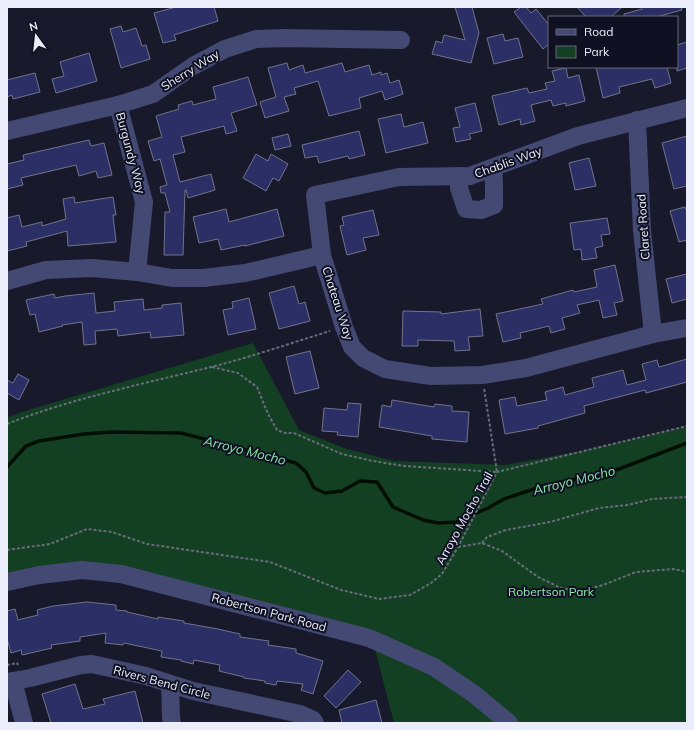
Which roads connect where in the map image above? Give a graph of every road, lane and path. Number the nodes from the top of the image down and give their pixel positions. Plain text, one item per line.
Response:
1 (401, 40) dead end
2 (118, 104) junction
3 (687, 108) edge
4 (637, 120) junction
5 (7, 131) edge
6 (493, 168) junction
7 (459, 176) junction
8 (322, 255) junction
9 (136, 272) junction
10 (7, 281) edge
11 (344, 327) junction
12 (687, 328) edge
13 (653, 334) junction
14 (212, 367) junction
15 (482, 376) junction
16 (7, 424) edge
17 (687, 426) edge
18 (497, 472) junction
19 (687, 497) edge
20 (482, 543) junction
21 (458, 547) junction
22 (7, 550) edge
23 (687, 572) edge
24 (7, 582) edge
25 (10, 682) edge
26 (170, 684) junction
27 (24, 723) edge
28 (172, 723) edge
29 (315, 723) edge
30 (509, 723) edge

1 - 2 street, Sherry Way
2 - 5 street, Sherry Way
2 - 9 street, Burgundy Way
3 - 4 street, Chablis Way
4 - 6 street, Chablis Way
4 - 13 street, Claret Road
6 - 7 street, Chablis Way
6 - 7 street
7 - 8 street, Chablis Way
8 - 9 street, Chateau Way
8 - 11 street, Chateau Way
9 - 10 street, Chateau Way
11 - 14 path
11 - 15 street, Chateau Way
12 - 13 street, Chateau Way
13 - 15 street, Chateau Way
14 - 16 path
14 - 18 path
15 - 18 path
17 - 18 path, Arroyo Mocho Trail
18 - 21 path, Arroyo Mocho Trail
19 - 20 path
20 - 21 path
20 - 23 path
21 - 22 path, Arroyo Mocho Trail
24 - 30 street, Robertson Park Road
25 - 26 street, Rivers Bend Circle
25 - 27 street
26 - 28 street
26 - 29 street, Rivers Bend Circle

